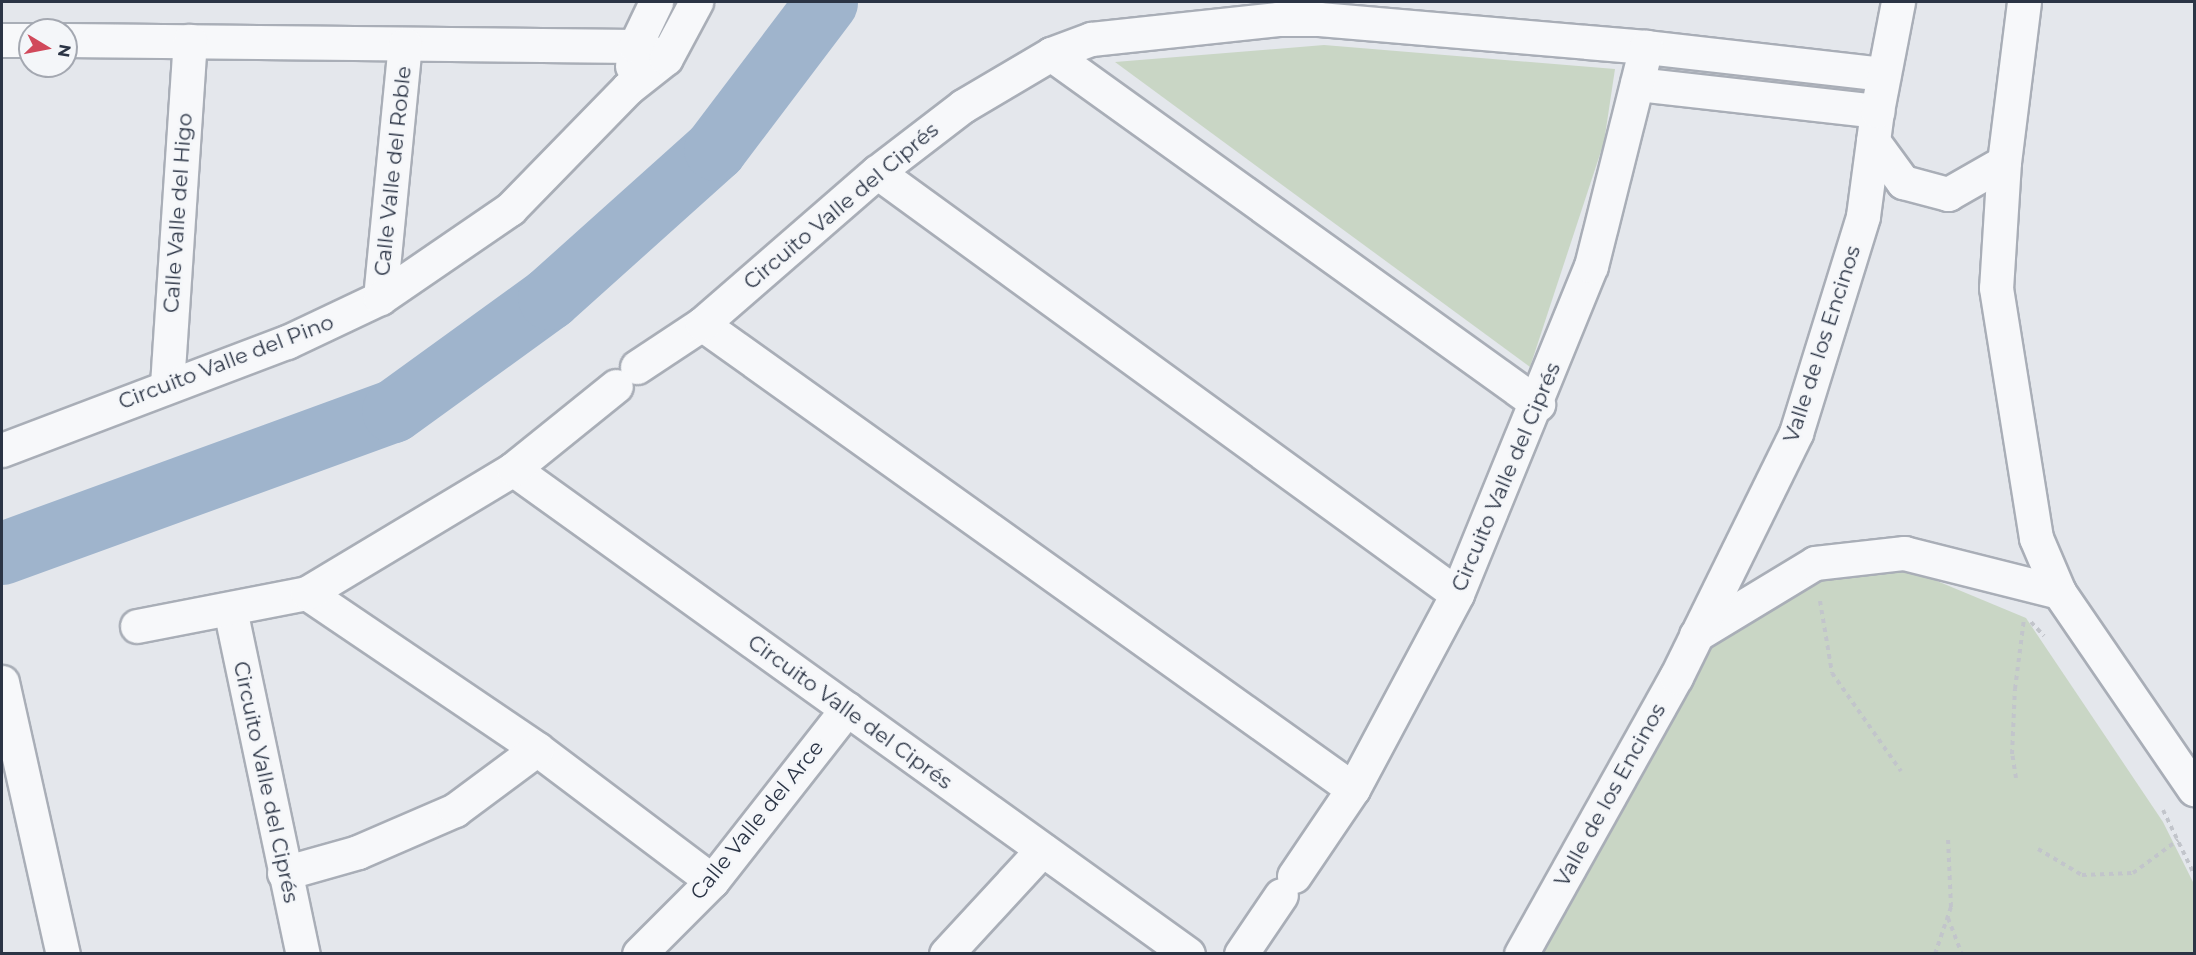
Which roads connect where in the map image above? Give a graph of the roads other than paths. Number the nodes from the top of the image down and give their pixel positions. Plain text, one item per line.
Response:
1 (656, 2) edge
2 (696, 2) edge
3 (1898, 2) edge
4 (2022, 5) edge
5 (2, 40) edge
6 (18, 40) edge
7 (78, 40) edge
8 (190, 41) junction
9 (405, 44) junction
10 (635, 46) junction
11 (1646, 46) junction
12 (1051, 54) junction
13 (666, 58) junction
14 (1884, 74) junction
15 (1637, 84) junction
16 (628, 88) junction
17 (1875, 126) junction
18 (2004, 162) junction
19 (877, 172) junction
20 (380, 298) junction
21 (702, 324) junction
22 (167, 385) junction
23 (1538, 404) junction
24 (2, 450) edge
25 (513, 468) junction
26 (2059, 592) junction
27 (307, 593) junction
28 (1458, 594) junction
29 (230, 609) junction
30 (137, 626) dead end
31 (1696, 635) junction
32 (2, 682) edge
33 (847, 709) junction
34 (537, 748) junction
35 (1353, 789) junction
36 (2194, 789) edge
37 (1042, 850) junction
38 (284, 873) junction
39 (712, 881) junction
40 (63, 954) edge
41 (303, 954) edge
42 (639, 954) edge
43 (946, 954) edge
44 (1188, 954) edge
45 (1241, 954) edge
46 (1521, 954) edge

1 - 10 street
2 - 13 street, Circuito Valle del Pino
3 - 14 street, Valle de los Encinos
4 - 18 street
5 - 6 street
7 - 8 street
8 - 9 street
8 - 22 street, Calle Valle del Higo
9 - 10 street
9 - 20 street, Calle Valle del Roble
10 - 13 street
10 - 16 street
11 - 12 street, Circuito Valle del Ciprés
11 - 14 street, Circuito Valle del Ciprés
11 - 15 street, Circuito Valle del Ciprés
12 - 19 street, Circuito Valle del Ciprés
12 - 23 street
13 - 16 street, Circuito Valle del Pino
14 - 17 street, Valle de los Encinos
15 - 17 street
15 - 23 street, Circuito Valle del Ciprés
16 - 20 street, Circuito Valle del Pino
17 - 18 street
17 - 31 street, Valle de los Encinos
18 - 26 street
19 - 21 street, Circuito Valle del Ciprés
19 - 28 street
20 - 22 street, Circuito Valle del Pino
21 - 25 street, Circuito Valle del Ciprés
21 - 35 street
22 - 24 street, Circuito Valle del Pino
23 - 28 street, Circuito Valle del Ciprés
25 - 27 street, Circuito Valle del Ciprés
25 - 33 street, Circuito Valle del Ciprés
26 - 31 street
26 - 36 street
27 - 29 street, Circuito Valle del Ciprés
27 - 34 street
28 - 35 street, Circuito Valle del Ciprés
29 - 30 street, Circuito Valle del Ciprés
29 - 38 street, Circuito Valle del Ciprés
31 - 46 street, Valle de los Encinos
32 - 40 street
33 - 37 street, Circuito Valle del Ciprés
33 - 39 street, Calle Valle del Arce
34 - 38 street
34 - 39 street
35 - 45 street, Circuito Valle del Ciprés
37 - 43 street
37 - 44 street, Circuito Valle del Ciprés
38 - 41 street, Circuito Valle del Ciprés
39 - 42 street, Calle Valle del Arce

